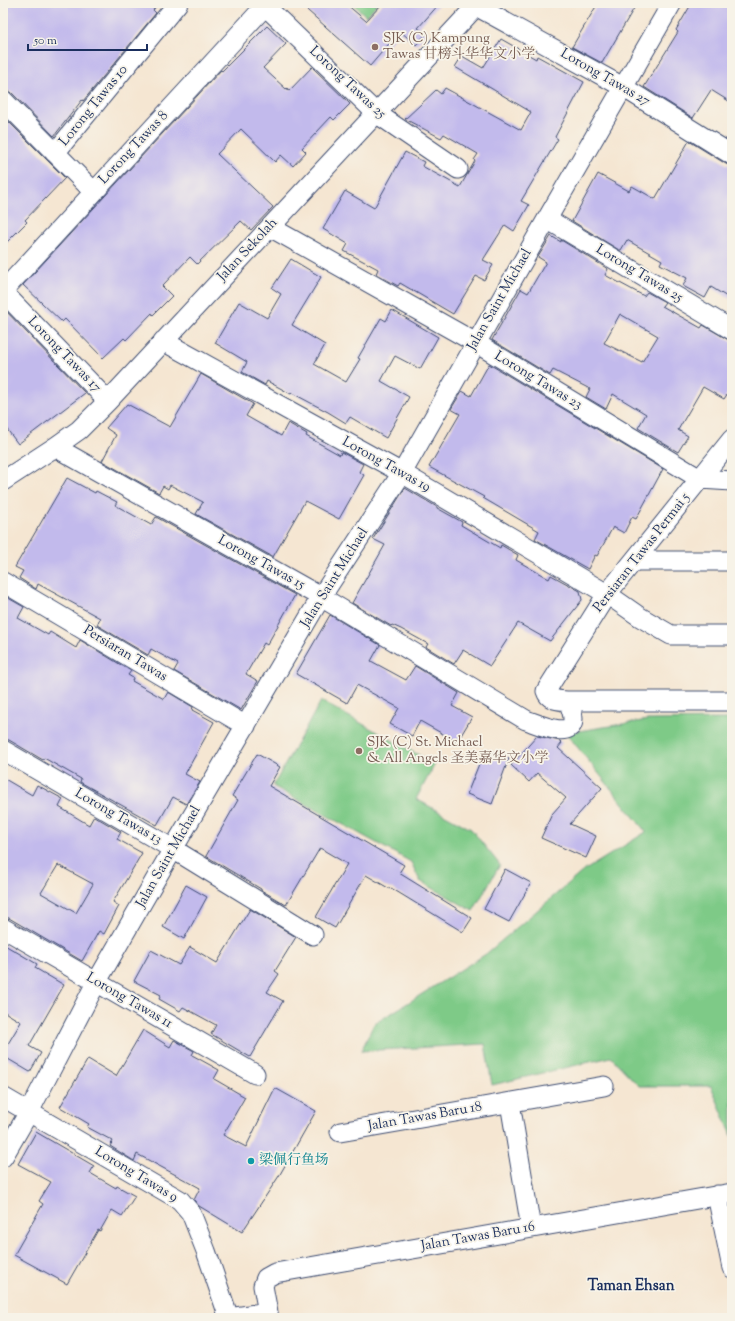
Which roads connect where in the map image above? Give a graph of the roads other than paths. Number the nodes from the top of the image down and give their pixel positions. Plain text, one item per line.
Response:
1 (178, 3) edge
2 (672, 3) edge
3 (264, 4) edge
4 (478, 4) edge
5 (623, 87) junction
6 (3, 100) edge
7 (376, 113) junction
8 (55, 153) junction
9 (732, 155) edge
10 (458, 169) dead end
11 (94, 192) junction
12 (547, 219) junction
13 (270, 227) junction
14 (3, 291) edge
15 (732, 330) edge
16 (163, 341) junction
17 (476, 343) junction
18 (108, 401) junction
19 (732, 439) edge
20 (56, 447) junction
21 (402, 474) junction
22 (700, 479) junction
23 (3, 481) edge
24 (732, 481) edge
25 (732, 560) edge
26 (634, 561) junction
27 (3, 582) edge
28 (607, 594) junction
29 (321, 597) junction
30 (732, 635) edge
31 (568, 701) junction
32 (732, 701) edge
33 (246, 726) junction
34 (3, 750) edge
35 (173, 849) junction
36 (3, 928) edge
37 (313, 935) dead end
38 (96, 983) junction
39 (255, 1074) dead end
40 (604, 1086) dead end
41 (3, 1097) edge
42 (510, 1103) junction
43 (29, 1112) junction
44 (340, 1132) dead end
45 (3, 1157) edge
46 (724, 1194) edge
47 (531, 1228) junction
48 (732, 1268) edge
49 (269, 1315) edge
50 (229, 1318) edge

1 - 8 street, Lorong Tawas 10
2 - 5 street, Jalan Saint Michael
3 - 7 street, Lorong Tawas 25
3 - 11 street, Lorong Tawas 8
4 - 5 street, Lorong Tawas 27
4 - 7 street, Jalan Sekolah
5 - 9 street, Lorong Tawas 27
5 - 12 street, Jalan Saint Michael
6 - 8 street
7 - 10 street, Lorong Tawas 25
7 - 13 street, Jalan Sekolah
8 - 11 street
11 - 14 street, Lorong Tawas 8
12 - 15 street, Lorong Tawas 25
12 - 17 street, Jalan Saint Michael
13 - 16 street, Jalan Sekolah
13 - 17 street, Lorong Tawas 23
14 - 18 street, Lorong Tawas 17
16 - 18 street, Jalan Sekolah
16 - 21 street, Lorong Tawas 19
17 - 21 street, Jalan Saint Michael
17 - 22 street, Lorong Tawas 23
18 - 20 street, Jalan Sekolah
19 - 22 street, Persiaran Tawas Permai 5
20 - 23 street, Jalan Sekolah
20 - 29 street, Lorong Tawas 15
21 - 28 street, Lorong Tawas 19
21 - 29 street, Jalan Saint Michael
22 - 24 street
22 - 26 street, Persiaran Tawas Permai 5
25 - 26 street
26 - 28 street, Persiaran Tawas Permai 5
27 - 33 street, Persiaran Tawas
28 - 30 street, Lorong Tawas 19
28 - 31 street, Persiaran Tawas Permai 5
29 - 31 street, Lorong Tawas 15
29 - 33 street, Jalan Saint Michael
31 - 32 street
33 - 35 street, Jalan Saint Michael
34 - 35 street, Lorong Tawas 13
35 - 37 street, Lorong Tawas 13
35 - 38 street, Jalan Saint Michael
36 - 38 street, Lorong Tawas 11
38 - 39 street, Lorong Tawas 11
38 - 43 street, Jalan Saint Michael
40 - 42 street, Jalan Tawas Baru 18
41 - 43 street, Lorong Tawas 9
42 - 44 street, Jalan Tawas Baru 18
42 - 47 street
43 - 45 street, Jalan Saint Michael
43 - 50 street, Lorong Tawas 9
46 - 47 street, Jalan Tawas Baru 16
46 - 48 street
47 - 49 street, Jalan Tawas Baru 16
49 - 50 street

